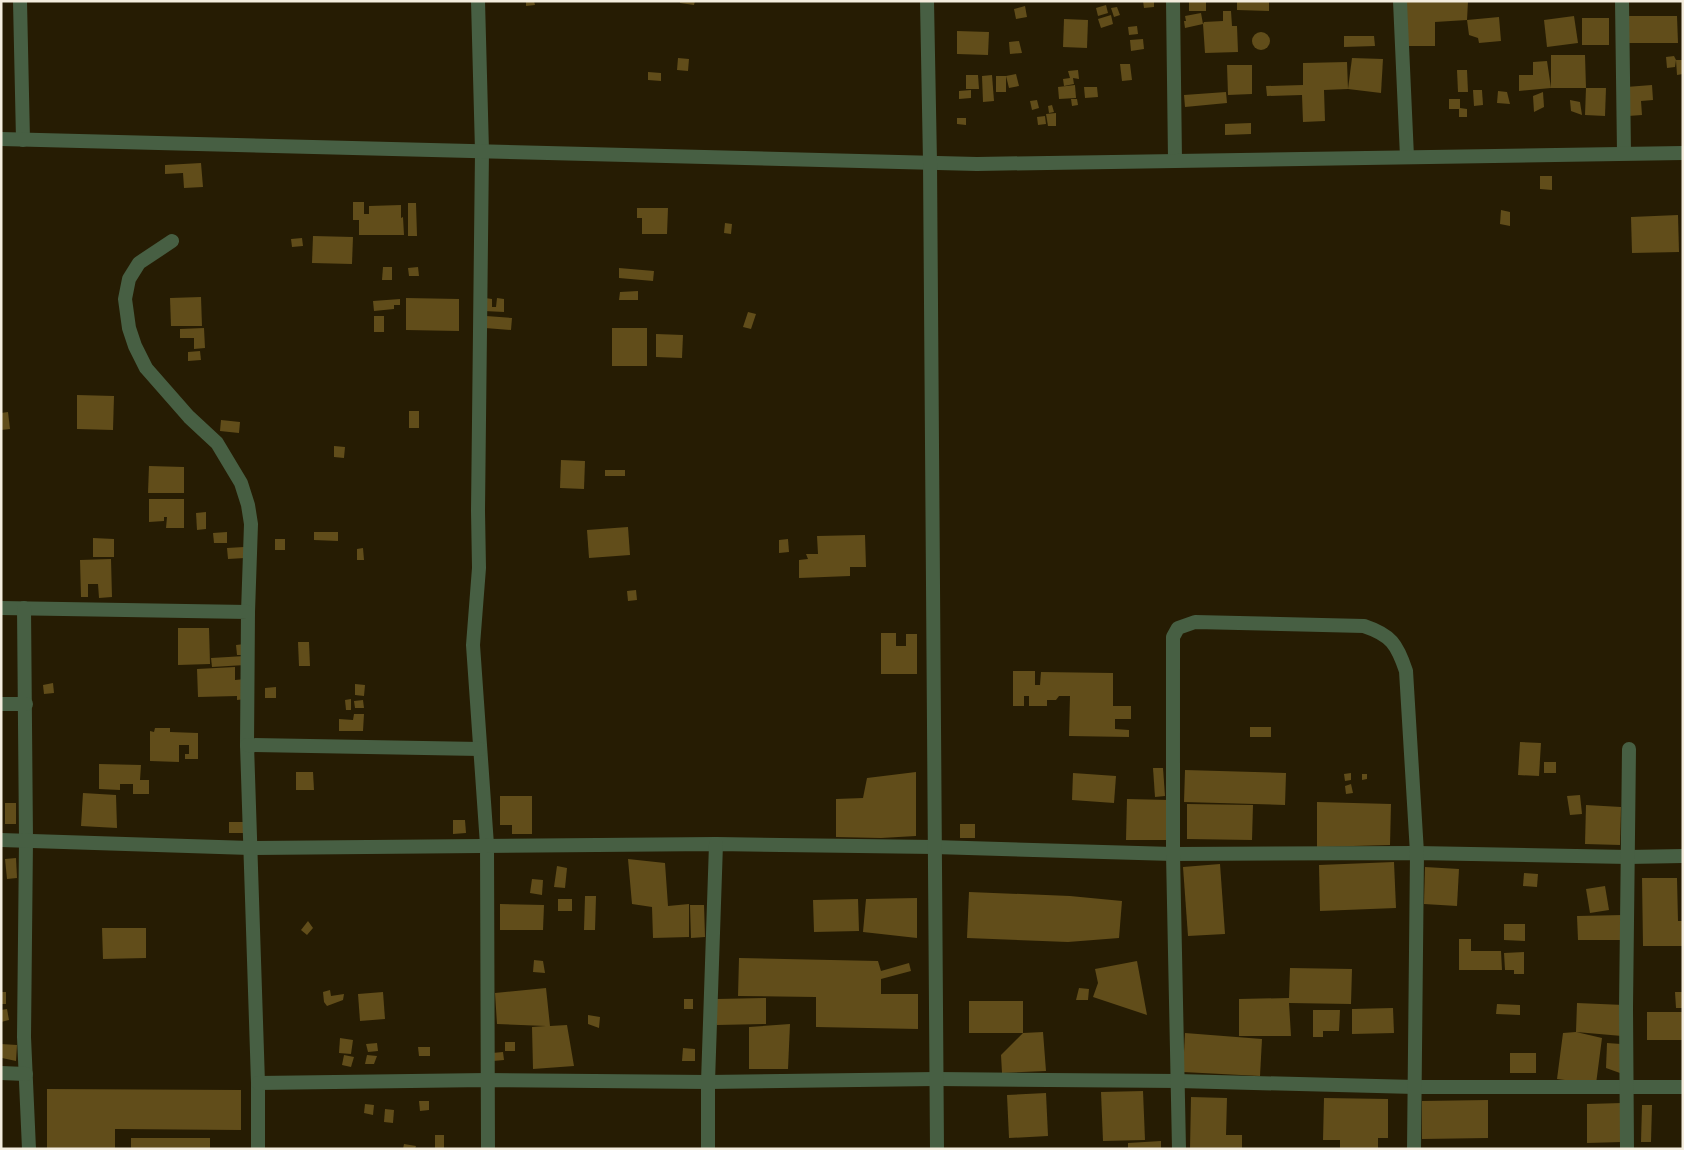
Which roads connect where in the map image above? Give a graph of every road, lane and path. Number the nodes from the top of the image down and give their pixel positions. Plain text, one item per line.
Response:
1 (20, 1) edge
2 (478, 1) edge
3 (927, 1) edge
4 (1173, 1) edge
5 (1400, 1) edge
6 (1622, 1) edge
7 (1, 139) edge
8 (22, 140) junction
9 (482, 151) junction
10 (1683, 152) edge
11 (1624, 154) junction
12 (1407, 157) junction
13 (1174, 160) junction
14 (930, 162) junction
15 (172, 241) dead end
16 (1, 608) edge
17 (24, 608) junction
18 (248, 612) junction
19 (1, 704) edge
20 (26, 704) junction
21 (247, 745) junction
22 (480, 749) junction
23 (1629, 750) dead end
24 (1, 840) edge
25 (26, 840) junction
26 (716, 844) junction
27 (487, 845) junction
28 (934, 847) junction
29 (250, 848) junction
30 (1417, 853) junction
31 (1173, 854) junction
32 (1683, 856) edge
33 (1628, 857) junction
34 (1, 1073) edge
35 (26, 1074) junction
36 (936, 1078) junction
37 (487, 1080) junction
38 (708, 1082) junction
39 (1178, 1082) junction
40 (258, 1083) junction
41 (1627, 1086) junction
42 (1415, 1087) junction
43 (1683, 1087) edge
44 (29, 1149) edge
45 (258, 1149) edge
46 (488, 1149) edge
47 (708, 1149) edge
48 (937, 1149) edge
49 (1179, 1149) edge
50 (1414, 1149) edge
51 (1627, 1149) edge

1 - 8 street
2 - 9 street
3 - 14 street
4 - 13 street
5 - 12 street
6 - 11 street
7 - 8 street
8 - 9 street
9 - 14 street
9 - 22 street
10 - 11 street
11 - 12 street
12 - 13 street
13 - 14 street
14 - 28 street
15 - 18 street
16 - 17 street
17 - 18 street
17 - 20 street
18 - 21 street
19 - 20 street
20 - 25 street
21 - 22 street
21 - 29 street
22 - 27 street
23 - 33 street
24 - 25 street
25 - 29 street
25 - 35 street
26 - 27 street
26 - 28 street
26 - 38 street
27 - 29 street
27 - 37 street
28 - 31 street
28 - 36 street
29 - 40 street
30 - 31 street
30 - 31 street
30 - 33 street
30 - 42 street
31 - 39 street
32 - 33 street
33 - 41 street
34 - 35 street
35 - 44 street
36 - 38 street
36 - 39 street
36 - 48 street
37 - 38 street
37 - 40 street
37 - 46 street
38 - 47 street
39 - 42 street
39 - 49 street
40 - 45 street
41 - 42 street
41 - 43 street
41 - 51 street
42 - 50 street

